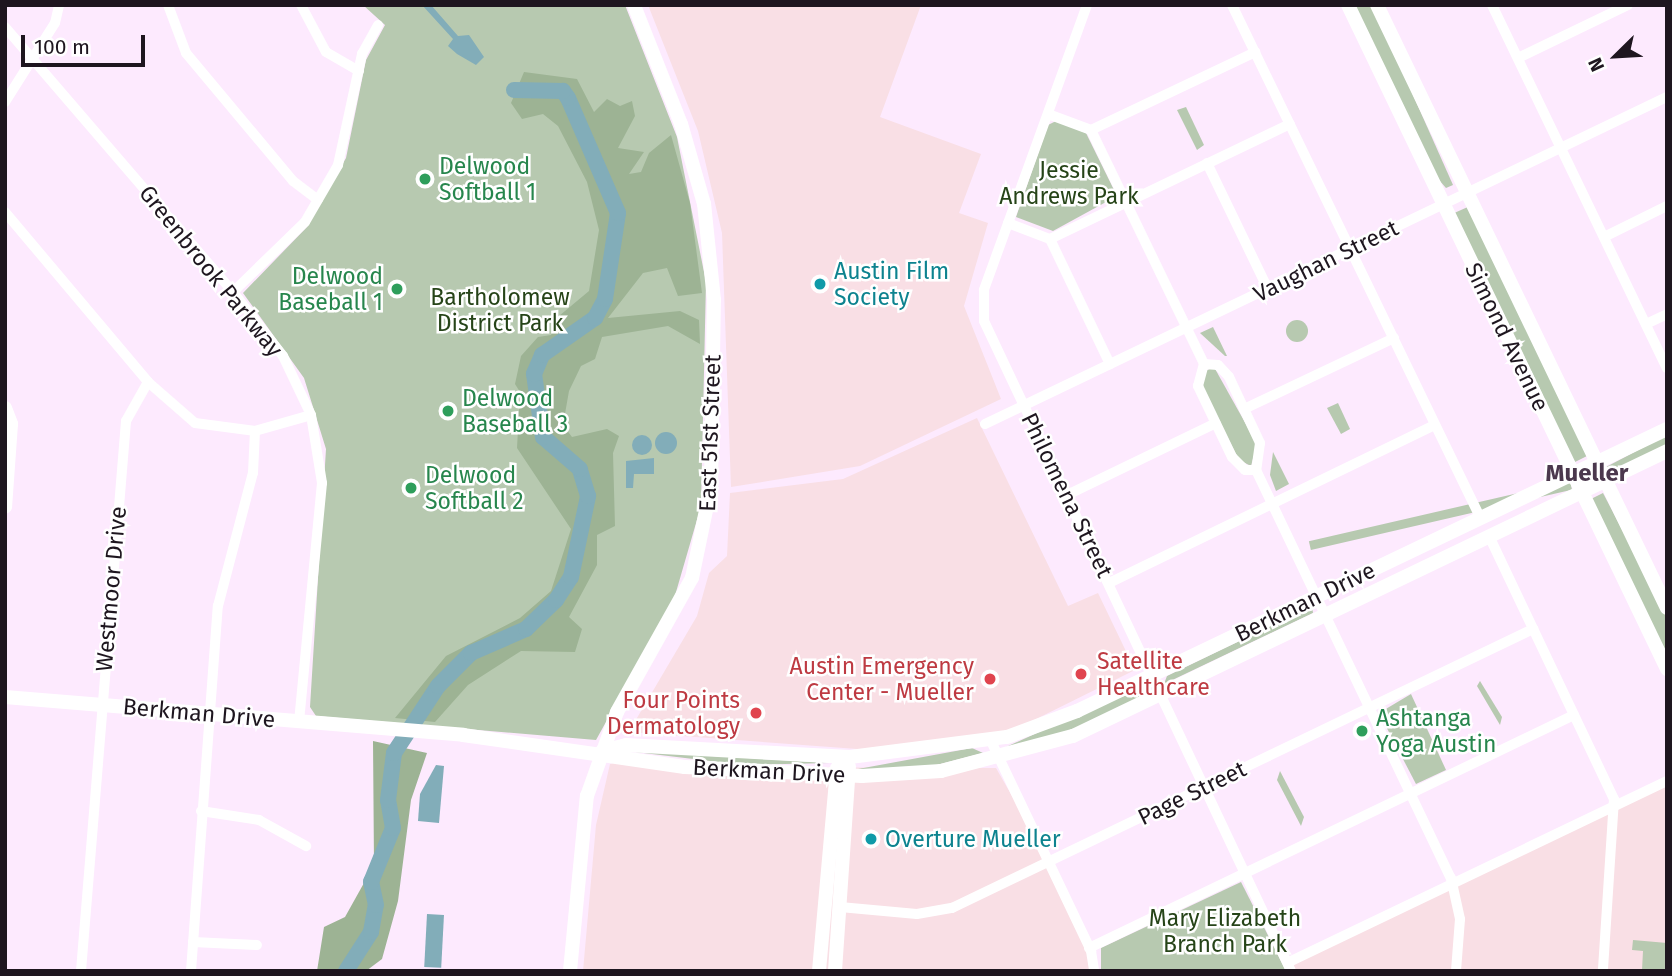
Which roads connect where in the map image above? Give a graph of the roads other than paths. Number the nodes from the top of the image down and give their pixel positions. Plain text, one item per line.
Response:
1 (60, 5) edge
2 (168, 5) edge
3 (301, 5) edge
4 (634, 5) edge
5 (1087, 5) edge
6 (1232, 5) edge
7 (1348, 5) edge
8 (1377, 5) edge
9 (1492, 5) edge
10 (1628, 5) edge
11 (378, 25) dead end
12 (5, 27) edge
13 (1255, 52) junction
14 (1518, 58) junction
15 (33, 60) junction
16 (359, 71) junction
17 (1667, 97) edge
18 (5, 102) edge
19 (1048, 114) junction
20 (1290, 124) junction
21 (1091, 130) junction
22 (1561, 148) junction
23 (1208, 163) junction
24 (1467, 193) junction
25 (318, 200) junction
26 (1125, 203) junction
27 (1444, 204) junction
28 (1667, 206) edge
29 (5, 212) edge
30 (1008, 223) junction
31 (1604, 237) junction
32 (1050, 239) junction
33 (1350, 249) junction
34 (1268, 289) junction
35 (233, 292) junction
36 (1667, 314) edge
37 (1646, 324) junction
38 (1187, 328) junction
39 (1394, 338) junction
40 (1110, 364) junction
41 (1204, 364) junction
42 (1667, 368) edge
43 (148, 382) junction
44 (1024, 405) junction
45 (5, 408) edge
46 (1244, 409) junction
47 (311, 415) junction
48 (1216, 423) junction
49 (985, 424) dead end
50 (1435, 425) junction
51 (1667, 429) edge
52 (255, 431) junction
53 (1667, 451) edge
54 (1597, 461) junction
55 (1256, 470) junction
56 (1572, 472) junction
57 (1607, 482) junction
58 (1582, 494) junction
59 (1067, 495) junction
60 (1271, 503) junction
61 (5, 507) edge
62 (1480, 517) junction
63 (1490, 538) junction
64 (1109, 583) junction
65 (1316, 597) junction
66 (1667, 608) edge
67 (1326, 616) junction
68 (1534, 629) junction
69 (1667, 669) edge
70 (1152, 676) junction
71 (1161, 695) junction
72 (5, 697) edge
73 (101, 704) junction
74 (1370, 708) junction
75 (211, 715) junction
76 (1574, 715) junction
77 (299, 723) junction
78 (991, 741) junction
79 (601, 751) junction
80 (845, 757) junction
81 (999, 759) junction
82 (842, 776) junction
83 (1667, 781) edge
84 (1205, 787) junction
85 (1411, 794) junction
86 (1615, 806) junction
87 (201, 811) junction
88 (306, 846) dead end
89 (1049, 862) junction
90 (1246, 873) junction
91 (1453, 884) junction
92 (840, 907) junction
93 (193, 942) junction
94 (257, 945) dead end
95 (1089, 948) junction
96 (1290, 967) edge
97 (81, 971) edge
98 (191, 971) edge
99 (570, 971) edge
100 (819, 971) edge
101 (835, 971) edge
102 (1094, 971) edge
103 (1456, 971) edge
104 (1603, 971) edge

1 - 15 street
2 - 25 street
3 - 16 street
4 - 79 street, East 51st Street
5 - 19 street, Philomena Street
6 - 13 street
7 - 27 street, Simond Avenue
8 - 24 street, Simond Avenue
9 - 14 street
10 - 14 street
11 - 16 street
12 - 15 street, Greenbrook Parkway
13 - 20 street
13 - 21 street
14 - 22 street
15 - 18 street
15 - 35 street, Greenbrook Parkway
16 - 25 street
17 - 22 street, Vaughan Street
19 - 21 street
19 - 30 street, Philomena Street
20 - 23 street
20 - 33 street
21 - 26 street
22 - 24 street, Vaughan Street
22 - 31 street
23 - 26 street
23 - 34 street
24 - 27 street, Vaughan Street
24 - 54 street, Simond Avenue
25 - 35 street
26 - 32 street
26 - 38 street
27 - 33 street, Vaughan Street
27 - 56 street, Simond Avenue
28 - 31 street
29 - 43 street
30 - 32 street
30 - 44 street, Philomena Street
31 - 37 street
32 - 40 street
33 - 34 street, Vaughan Street
33 - 39 street
34 - 38 street, Vaughan Street
35 - 47 street, Greenbrook Parkway
36 - 37 street
37 - 42 street
38 - 40 street, Vaughan Street
38 - 41 street
39 - 46 street
39 - 50 street
40 - 44 street, Vaughan Street
41 - 46 street
41 - 48 street
43 - 52 street
43 - 73 street, Westmoor Drive
44 - 49 street, Vaughan Street
44 - 59 street, Philomena Street
45 - 61 street
46 - 55 street
47 - 52 street
47 - 77 street, Greenbrook Parkway
48 - 55 street
48 - 59 street
50 - 60 street
50 - 62 street
51 - 54 street, Berkman Drive
52 - 75 street
53 - 57 street, Berkman Drive
54 - 56 street, Berkman Drive
54 - 57 street, Simond Avenue
55 - 60 street
56 - 58 street, Simond Avenue
56 - 62 street, Berkman Drive
57 - 58 street, Berkman Drive
57 - 66 street, Simond Avenue
58 - 63 street, Berkman Drive
58 - 69 street, Simond Avenue
59 - 64 street, Philomena Street
60 - 64 street
60 - 65 street
62 - 65 street, Berkman Drive
63 - 67 street, Berkman Drive
63 - 68 street
64 - 70 street, Philomena Street
65 - 67 street
65 - 70 street, Berkman Drive
67 - 71 street, Berkman Drive
67 - 74 street
68 - 74 street, Page Street
68 - 76 street
70 - 71 street, Philomena Street
70 - 78 street, Berkman Drive
71 - 81 street, Berkman Drive
71 - 84 street, Philomena Street
72 - 73 street, Berkman Drive
73 - 75 street, Berkman Drive
73 - 97 street, Westmoor Drive
74 - 84 street, Page Street
74 - 85 street
75 - 77 street, Berkman Drive
75 - 87 street
76 - 85 street
76 - 86 street
77 - 79 street, Berkman Drive
78 - 80 street, Berkman Drive
78 - 81 street
79 - 80 street, Berkman Drive
79 - 82 street, Berkman Drive
79 - 99 street, East 51st Street
80 - 82 street
81 - 82 street, Berkman Drive
81 - 89 street
82 - 92 street
82 - 100 street
83 - 86 street
84 - 89 street, Page Street
84 - 90 street, Philomena Street
85 - 90 street
85 - 91 street
86 - 91 street
86 - 104 street
87 - 88 street
87 - 93 street
89 - 92 street, Page Street
89 - 95 street
90 - 95 street
90 - 96 street, Philomena Street
91 - 96 street
91 - 103 street
92 - 101 street
93 - 94 street
93 - 98 street
95 - 102 street

